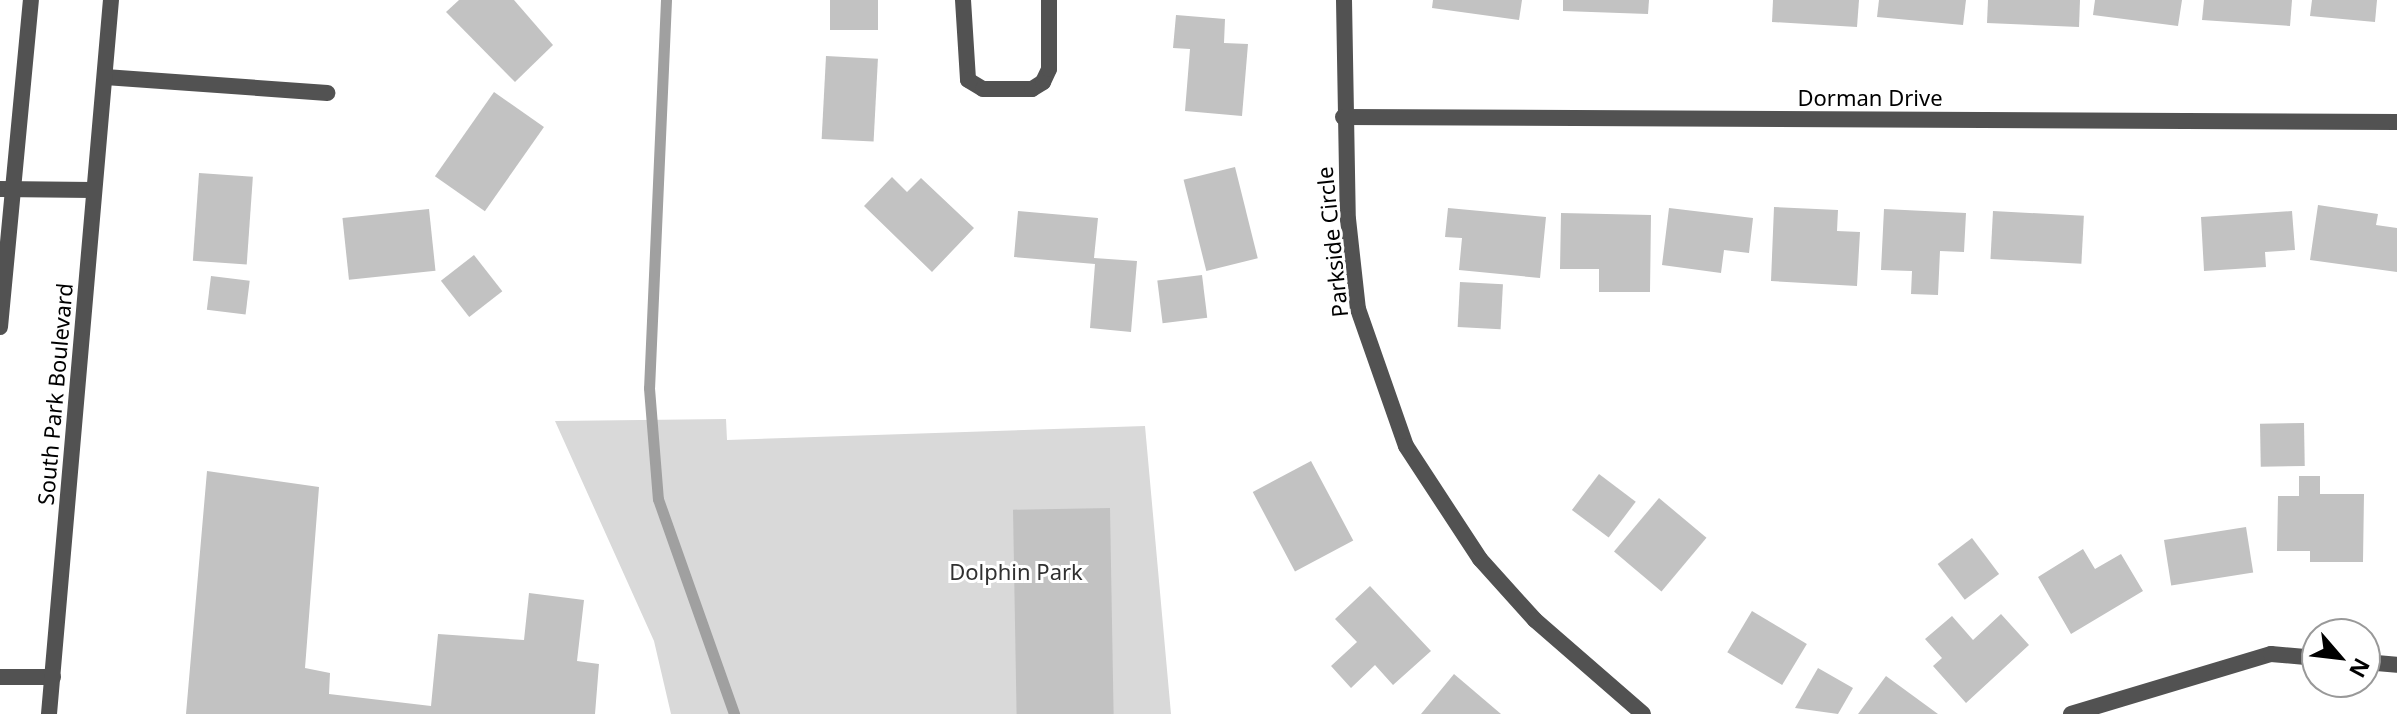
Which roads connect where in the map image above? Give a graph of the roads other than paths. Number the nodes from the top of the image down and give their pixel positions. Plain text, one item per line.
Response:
1 (31, 0) edge
2 (111, 0) edge
3 (963, 0) edge
4 (1049, 0) edge
5 (1344, 0) edge
6 (105, 77) junction
7 (327, 93) dead end
8 (1343, 117) junction
9 (2397, 122) edge
10 (7, 189) edge
11 (93, 190) junction
12 (0, 327) edge
13 (2301, 657) edge
14 (0, 677) edge
15 (53, 677) junction
16 (49, 714) edge
17 (1643, 714) edge
18 (2071, 714) edge

1 - 10 street
2 - 6 street, South Park Boulevard
3 - 4 street
5 - 8 street, Parkside Circle
6 - 7 street
6 - 11 street, South Park Boulevard
8 - 9 street, Dorman Drive
8 - 17 street, Parkside Circle
10 - 11 street
10 - 12 street
11 - 15 street, South Park Boulevard
13 - 18 street
14 - 15 street
15 - 16 street, South Park Boulevard

